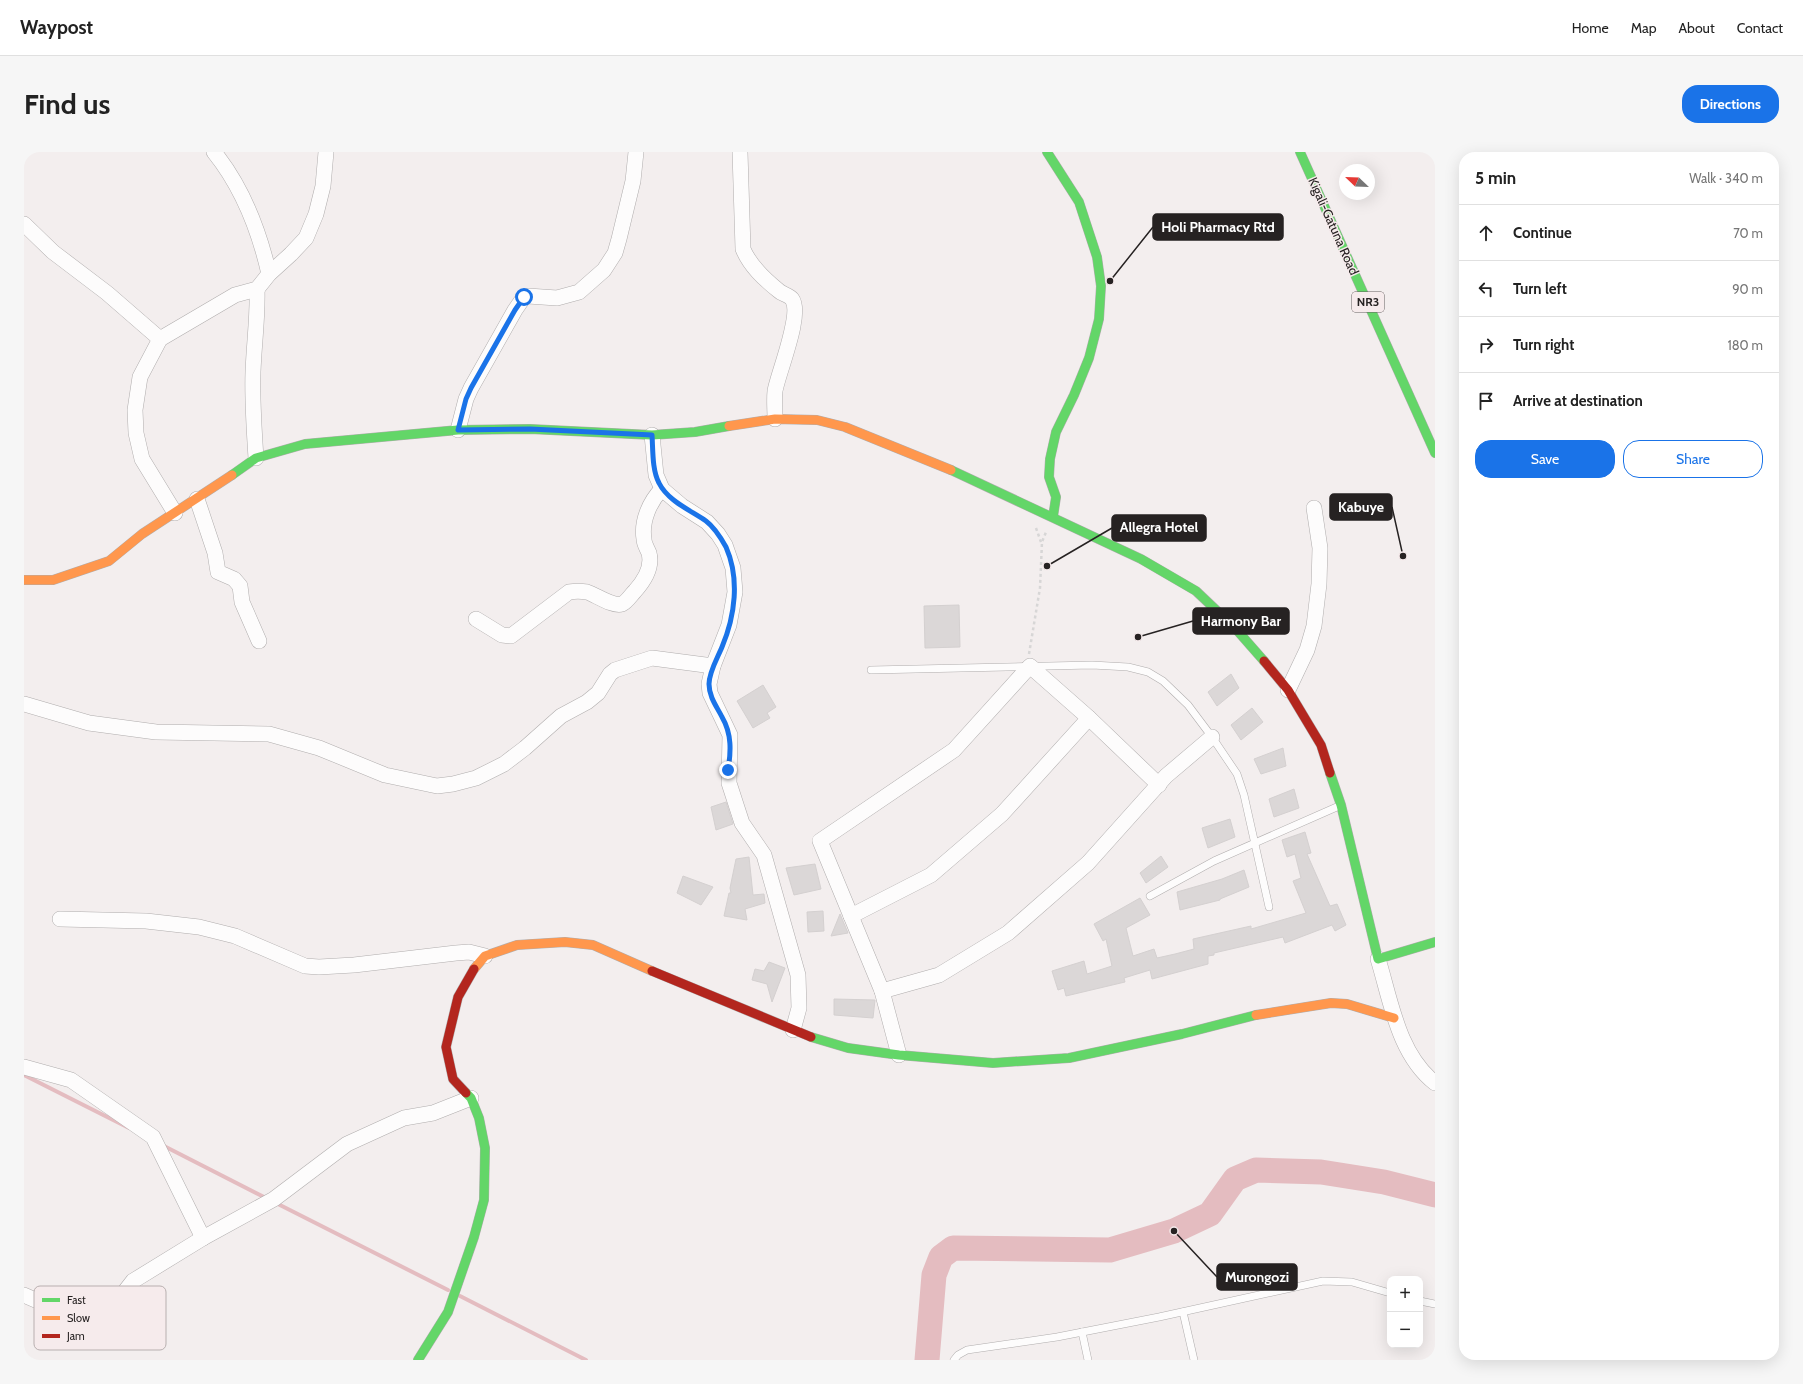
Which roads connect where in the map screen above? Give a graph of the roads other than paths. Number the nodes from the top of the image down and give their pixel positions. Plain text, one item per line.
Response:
1 (214, 152) edge
2 (326, 152) edge
3 (636, 152) edge
4 (740, 152) edge
5 (1047, 152) edge
6 (1300, 152) edge
7 (24, 224) edge
8 (269, 274) junction
9 (257, 289) junction
10 (160, 339) junction
11 (775, 419) junction
12 (458, 430) junction
13 (652, 435) junction
14 (1435, 453) edge
15 (256, 458) junction
16 (662, 488) junction
17 (197, 499) junction
18 (1314, 508) dead end
19 (175, 513) junction
20 (1053, 518) junction
21 (24, 580) edge
22 (476, 619) dead end
23 (259, 641) dead end
24 (713, 666) junction
25 (1030, 666) junction
26 (871, 670) dead end
27 (1288, 690) junction
28 (24, 704) edge
29 (1089, 718) junction
30 (1212, 737) junction
31 (1159, 785) junction
32 (1342, 805) junction
33 (1254, 843) junction
34 (1150, 896) dead end
35 (1269, 907) dead end
36 (851, 916) junction
37 (60, 919) dead end
38 (1435, 942) edge
39 (484, 956) junction
40 (1378, 959) junction
41 (882, 991) junction
42 (1394, 1018) junction
43 (793, 1030) junction
44 (899, 1055) junction
45 (24, 1067) edge
46 (1435, 1083) edge
47 (471, 1098) junction
48 (203, 1238) junction
49 (129, 1286) edge
50 (1387, 1292) edge
51 (24, 1295) edge
52 (34, 1299) edge
53 (1423, 1301) edge
54 (1435, 1304) edge
55 (1183, 1312) junction
56 (1082, 1332) junction
57 (418, 1360) edge
58 (954, 1360) edge
59 (1088, 1360) edge
60 (1194, 1360) edge

1 - 8 street
2 - 8 street
3 - 12 street
4 - 11 street
5 - 20 main road
6 - 14 main road, Kigali-Gatuna Road / NR3
7 - 10 street
8 - 9 street
9 - 10 street
9 - 15 street
10 - 19 street
11 - 13 main road
11 - 20 main road
12 - 13 main road
12 - 15 main road
13 - 16 street
15 - 17 main road
16 - 22 street
16 - 24 street
17 - 19 main road
17 - 23 street
18 - 27 street
19 - 21 main road
20 - 27 main road
24 - 28 street
24 - 43 street
25 - 26 lane
25 - 29 street
25 - 30 lane
25 - 36 street
27 - 32 main road
29 - 31 street
29 - 36 street
30 - 31 street
30 - 33 lane
31 - 41 street
32 - 33 lane
32 - 40 main road
33 - 34 lane
33 - 35 lane
36 - 41 street
37 - 39 street
38 - 40 main road
39 - 43 main road
39 - 47 main road
40 - 42 street
41 - 44 street
42 - 44 main road
42 - 46 street
43 - 44 main road
45 - 48 street
47 - 48 street
47 - 57 main road
48 - 49 street
50 - 55 lane
51 - 52 street
53 - 54 lane
55 - 56 lane
55 - 60 lane
56 - 58 lane
56 - 59 lane

